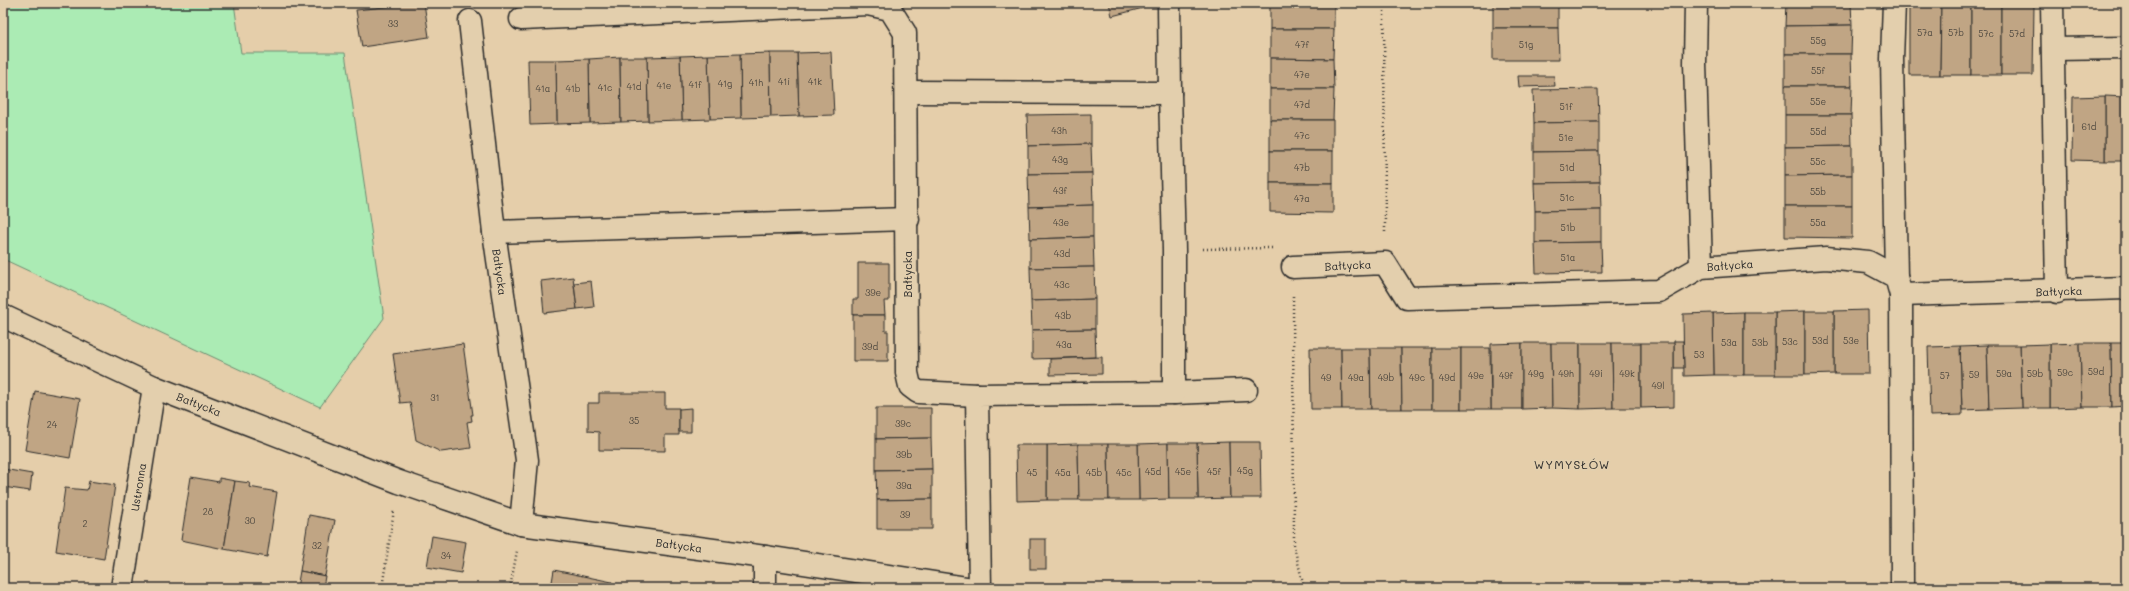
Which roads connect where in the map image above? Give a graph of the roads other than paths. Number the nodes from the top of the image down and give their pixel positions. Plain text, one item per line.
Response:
1 (1169, 3) edge
2 (1696, 3) edge
3 (1894, 3) edge
4 (2052, 3) edge
5 (521, 19) dead end
6 (470, 21) dead end
7 (2126, 48) edge
8 (2053, 49) junction
9 (907, 92) junction
10 (1170, 93) junction
11 (908, 219) junction
12 (494, 232) junction
13 (1293, 267) road end
14 (1701, 267) junction
15 (1898, 286) junction
16 (2126, 288) edge
17 (2057, 292) junction
18 (3, 316) edge
19 (154, 387) junction
20 (1246, 390) dead end
21 (1174, 393) junction
22 (977, 395) junction
23 (521, 524) junction
24 (765, 556) junction
25 (122, 588) edge
26 (765, 588) edge
27 (967, 588) edge
28 (980, 588) edge
29 (1902, 588) edge

1 - 10 street
2 - 14 street
3 - 15 street
4 - 8 street
5 - 9 street, Bałtycka
6 - 12 street, Bałtycka
7 - 8 street
8 - 17 street
9 - 10 street
9 - 11 street, Bałtycka
10 - 21 street
11 - 12 street
11 - 22 street, Bałtycka
12 - 23 street, Bałtycka
13 - 14 street, Bałtycka
14 - 15 street, Bałtycka
15 - 17 street, Bałtycka
15 - 29 street
16 - 17 street, Bałtycka
18 - 19 street, Bałtycka
19 - 23 street, Bałtycka
19 - 25 street, Ustronna
20 - 21 street, Bałtycka
21 - 22 street, Bałtycka
22 - 28 street
23 - 24 street, Bałtycka
24 - 26 street
24 - 27 street, Bałtycka

